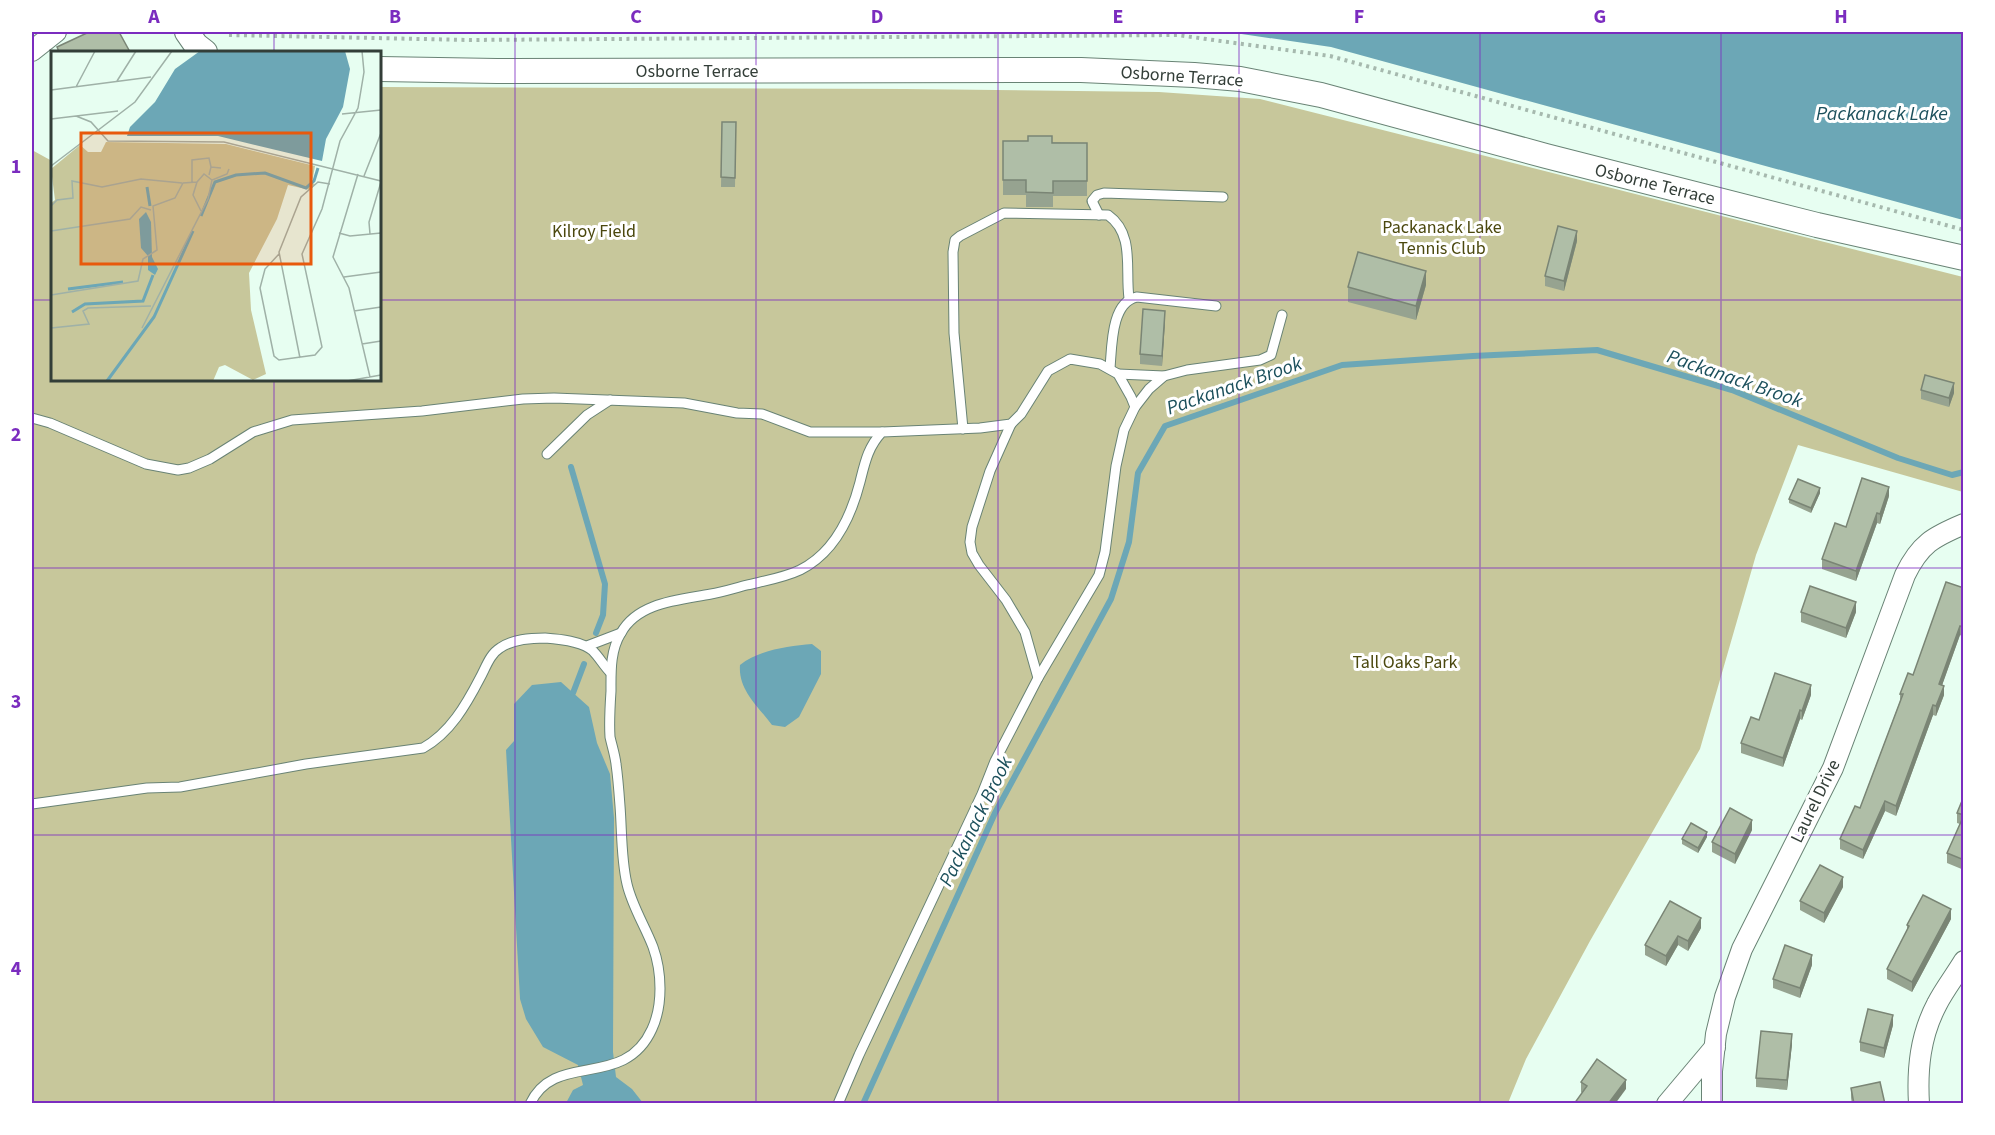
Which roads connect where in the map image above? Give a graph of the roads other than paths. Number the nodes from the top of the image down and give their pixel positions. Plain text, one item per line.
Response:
1 (56, 32) edge
2 (187, 32) edge
3 (32, 51) edge
4 (204, 51) edge
5 (381, 69) edge
6 (1223, 197) dead end
7 (1099, 215) junction
8 (1964, 258) edge
9 (1129, 298) junction
10 (1216, 306) dead end
11 (1282, 315) dead end
12 (1114, 371) junction
13 (1164, 376) junction
14 (610, 400) junction
15 (1135, 407) junction
16 (32, 418) edge
17 (1011, 424) junction
18 (963, 429) junction
19 (882, 432) junction
20 (547, 454) dead end
21 (1964, 524) edge
22 (621, 633) junction
23 (587, 646) junction
24 (610, 672) junction
25 (1038, 678) junction
26 (32, 804) edge
27 (1964, 961) edge
28 (1715, 1047) junction
29 (530, 1104) edge
30 (838, 1104) edge
31 (1667, 1104) edge
32 (1712, 1104) edge
33 (1919, 1104) edge

1 - 3 street
2 - 4 street
5 - 8 street, Osborne Terrace
6 - 7 lane
7 - 9 lane
7 - 18 lane
9 - 10 lane
9 - 12 lane
11 - 13 lane
12 - 13 lane
12 - 15 lane
12 - 17 lane
13 - 15 lane
14 - 16 lane
14 - 19 lane
14 - 20 lane
15 - 25 lane
17 - 18 lane
17 - 25 lane
18 - 19 lane
19 - 22 lane
21 - 28 street, Laurel Drive
22 - 23 lane
22 - 24 lane
23 - 24 lane
23 - 26 lane
24 - 29 lane
25 - 30 lane
27 - 33 street
28 - 31 street
28 - 32 street, Laurel Drive

